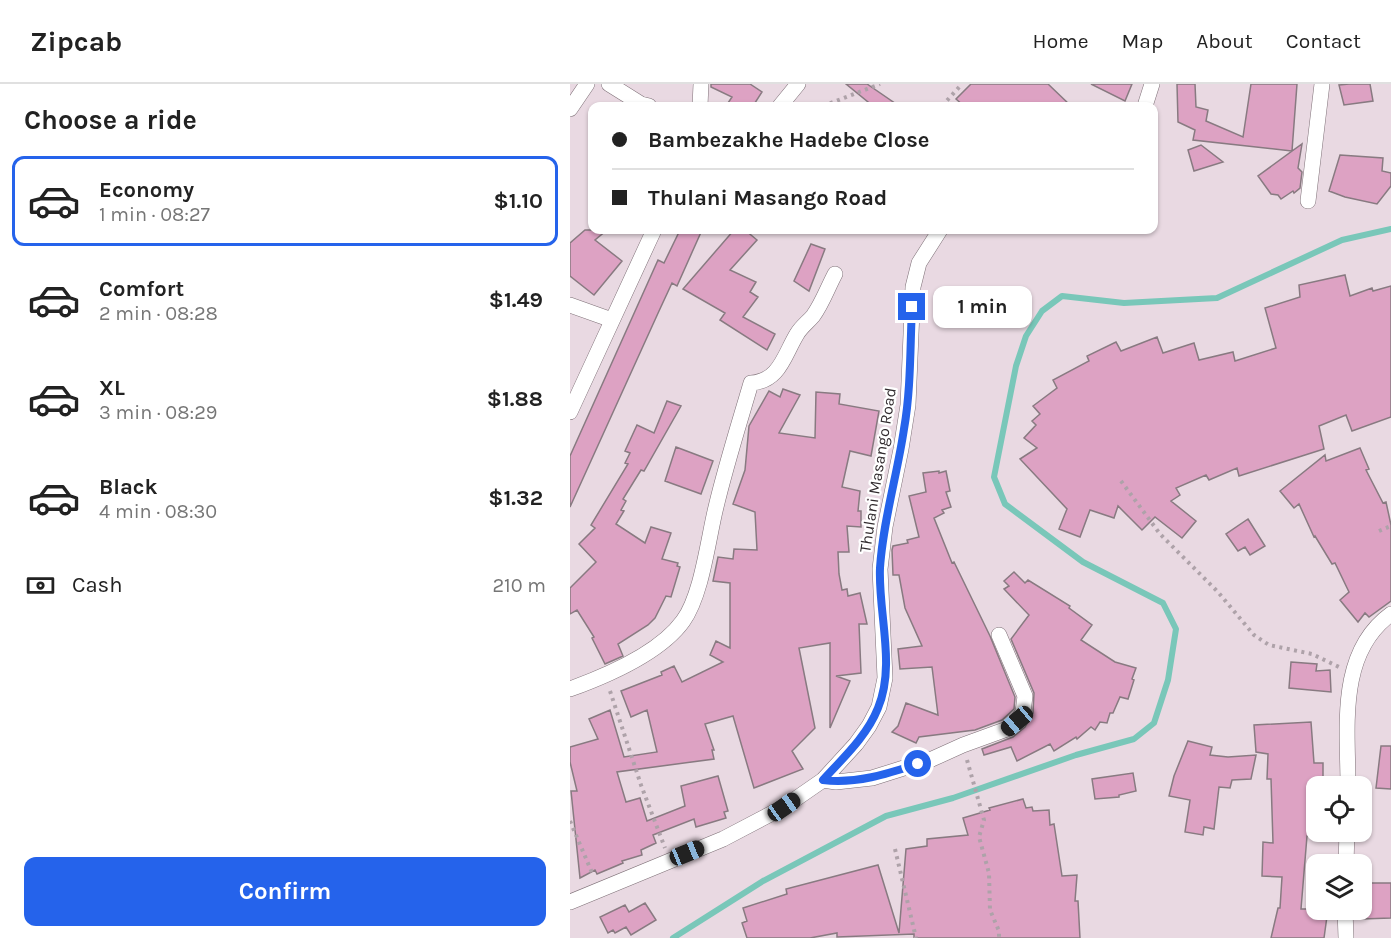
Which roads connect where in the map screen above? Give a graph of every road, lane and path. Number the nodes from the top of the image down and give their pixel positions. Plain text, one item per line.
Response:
1 (587, 84) edge
2 (609, 84) edge
3 (701, 84) edge
4 (798, 84) edge
5 (880, 84) edge
6 (962, 84) edge
7 (1152, 84) edge
8 (1322, 84) edge
9 (638, 102) edge
10 (699, 102) edge
11 (783, 102) edge
12 (833, 102) edge
13 (946, 102) edge
14 (1146, 102) edge
15 (570, 109) edge
16 (1308, 201) dead end
17 (652, 234) edge
18 (937, 234) edge
19 (835, 274) dead end
20 (570, 305) edge
21 (612, 321) junction
22 (570, 412) edge
23 (1121, 481) dead end
24 (1391, 526) edge
25 (1379, 531) dead end
26 (1391, 614) edge
27 (999, 635) dead end
28 (1352, 674) junction
29 (605, 677) junction
30 (570, 689) edge
31 (970, 775) dead end
32 (1348, 776) edge
33 (823, 780) junction
34 (570, 821) edge
35 (895, 849) dead end
36 (669, 860) junction
37 (600, 890) junction
38 (570, 902) edge
39 (1345, 920) edge
40 (916, 938) edge
41 (999, 938) edge
42 (1346, 938) edge

1 - 15 street
2 - 9 street
3 - 10 street
4 - 11 street
5 - 12 path
6 - 13 path
7 - 14 street
8 - 16 street
17 - 21 street
18 - 33 street, Thulani Masango Road
19 - 29 street
20 - 21 street
21 - 22 street
23 - 28 path
24 - 25 path
26 - 28 street
27 - 33 street
28 - 32 street
29 - 30 street
29 - 36 path
31 - 41 path
33 - 36 street, Thulani Masango Road
34 - 37 path
35 - 40 path
36 - 37 street, Thulani Masango Road
37 - 38 street, Thulani Masango Road
39 - 42 street

